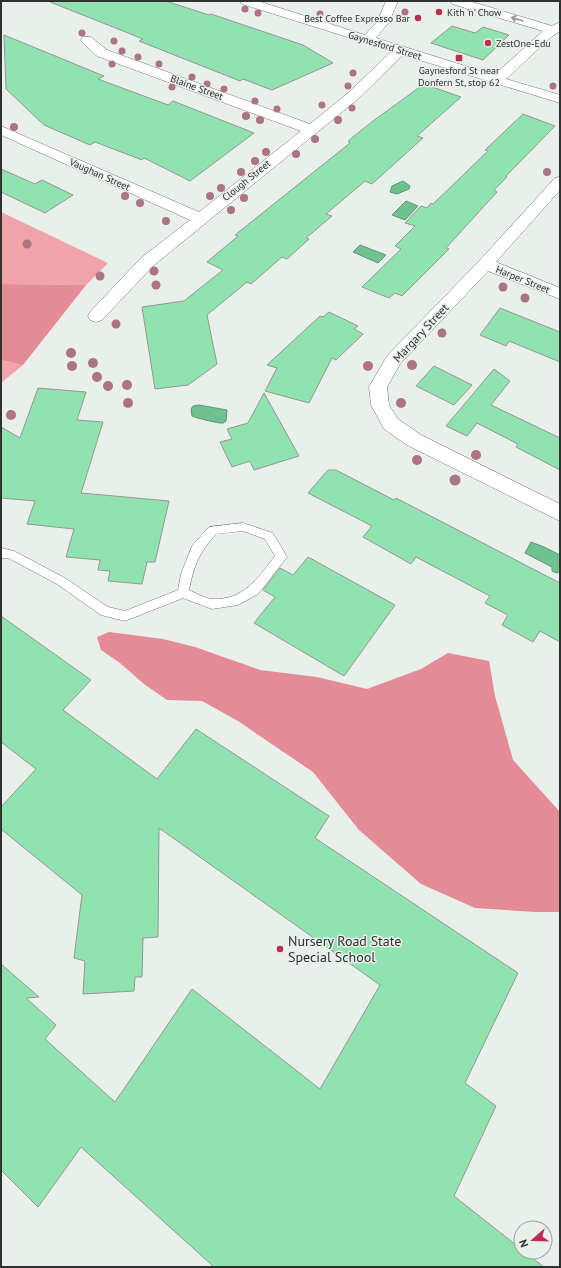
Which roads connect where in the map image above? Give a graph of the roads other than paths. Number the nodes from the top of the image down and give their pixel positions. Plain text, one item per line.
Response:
1 (246, 1) edge
2 (392, 1) edge
3 (456, 1) edge
4 (557, 28) edge
5 (87, 40) dead end
6 (367, 40) junction
7 (401, 50) junction
8 (497, 80) junction
9 (524, 89) junction
10 (560, 99) edge
11 (560, 105) edge
12 (310, 129) junction
13 (1, 130) edge
14 (560, 182) edge
15 (199, 218) junction
16 (486, 264) junction
17 (560, 294) edge
18 (96, 316) dead end
19 (560, 513) edge
20 (1, 553) edge
21 (183, 592) junction

1 - 6 street, Gaynesford Street
2 - 6 street
4 -> 3 street
4 - 8 street
5 - 12 street, Blaine Street
6 - 7 street, Gaynesford Street
7 - 8 street, Gaynesford Street
7 - 12 street, Clough Street
8 - 9 street, Gaynesford Street
9 - 10 street, Gaynesford Street
9 - 11 street, Gaynesford Street
12 - 15 street, Clough Street
13 - 15 street, Vaughan Street
14 - 16 street, Margary Street
15 - 18 street, Clough Street
16 - 17 street, Harper Street
16 - 19 street, Margary Street
20 - 21 lane
21 - 21 lane

